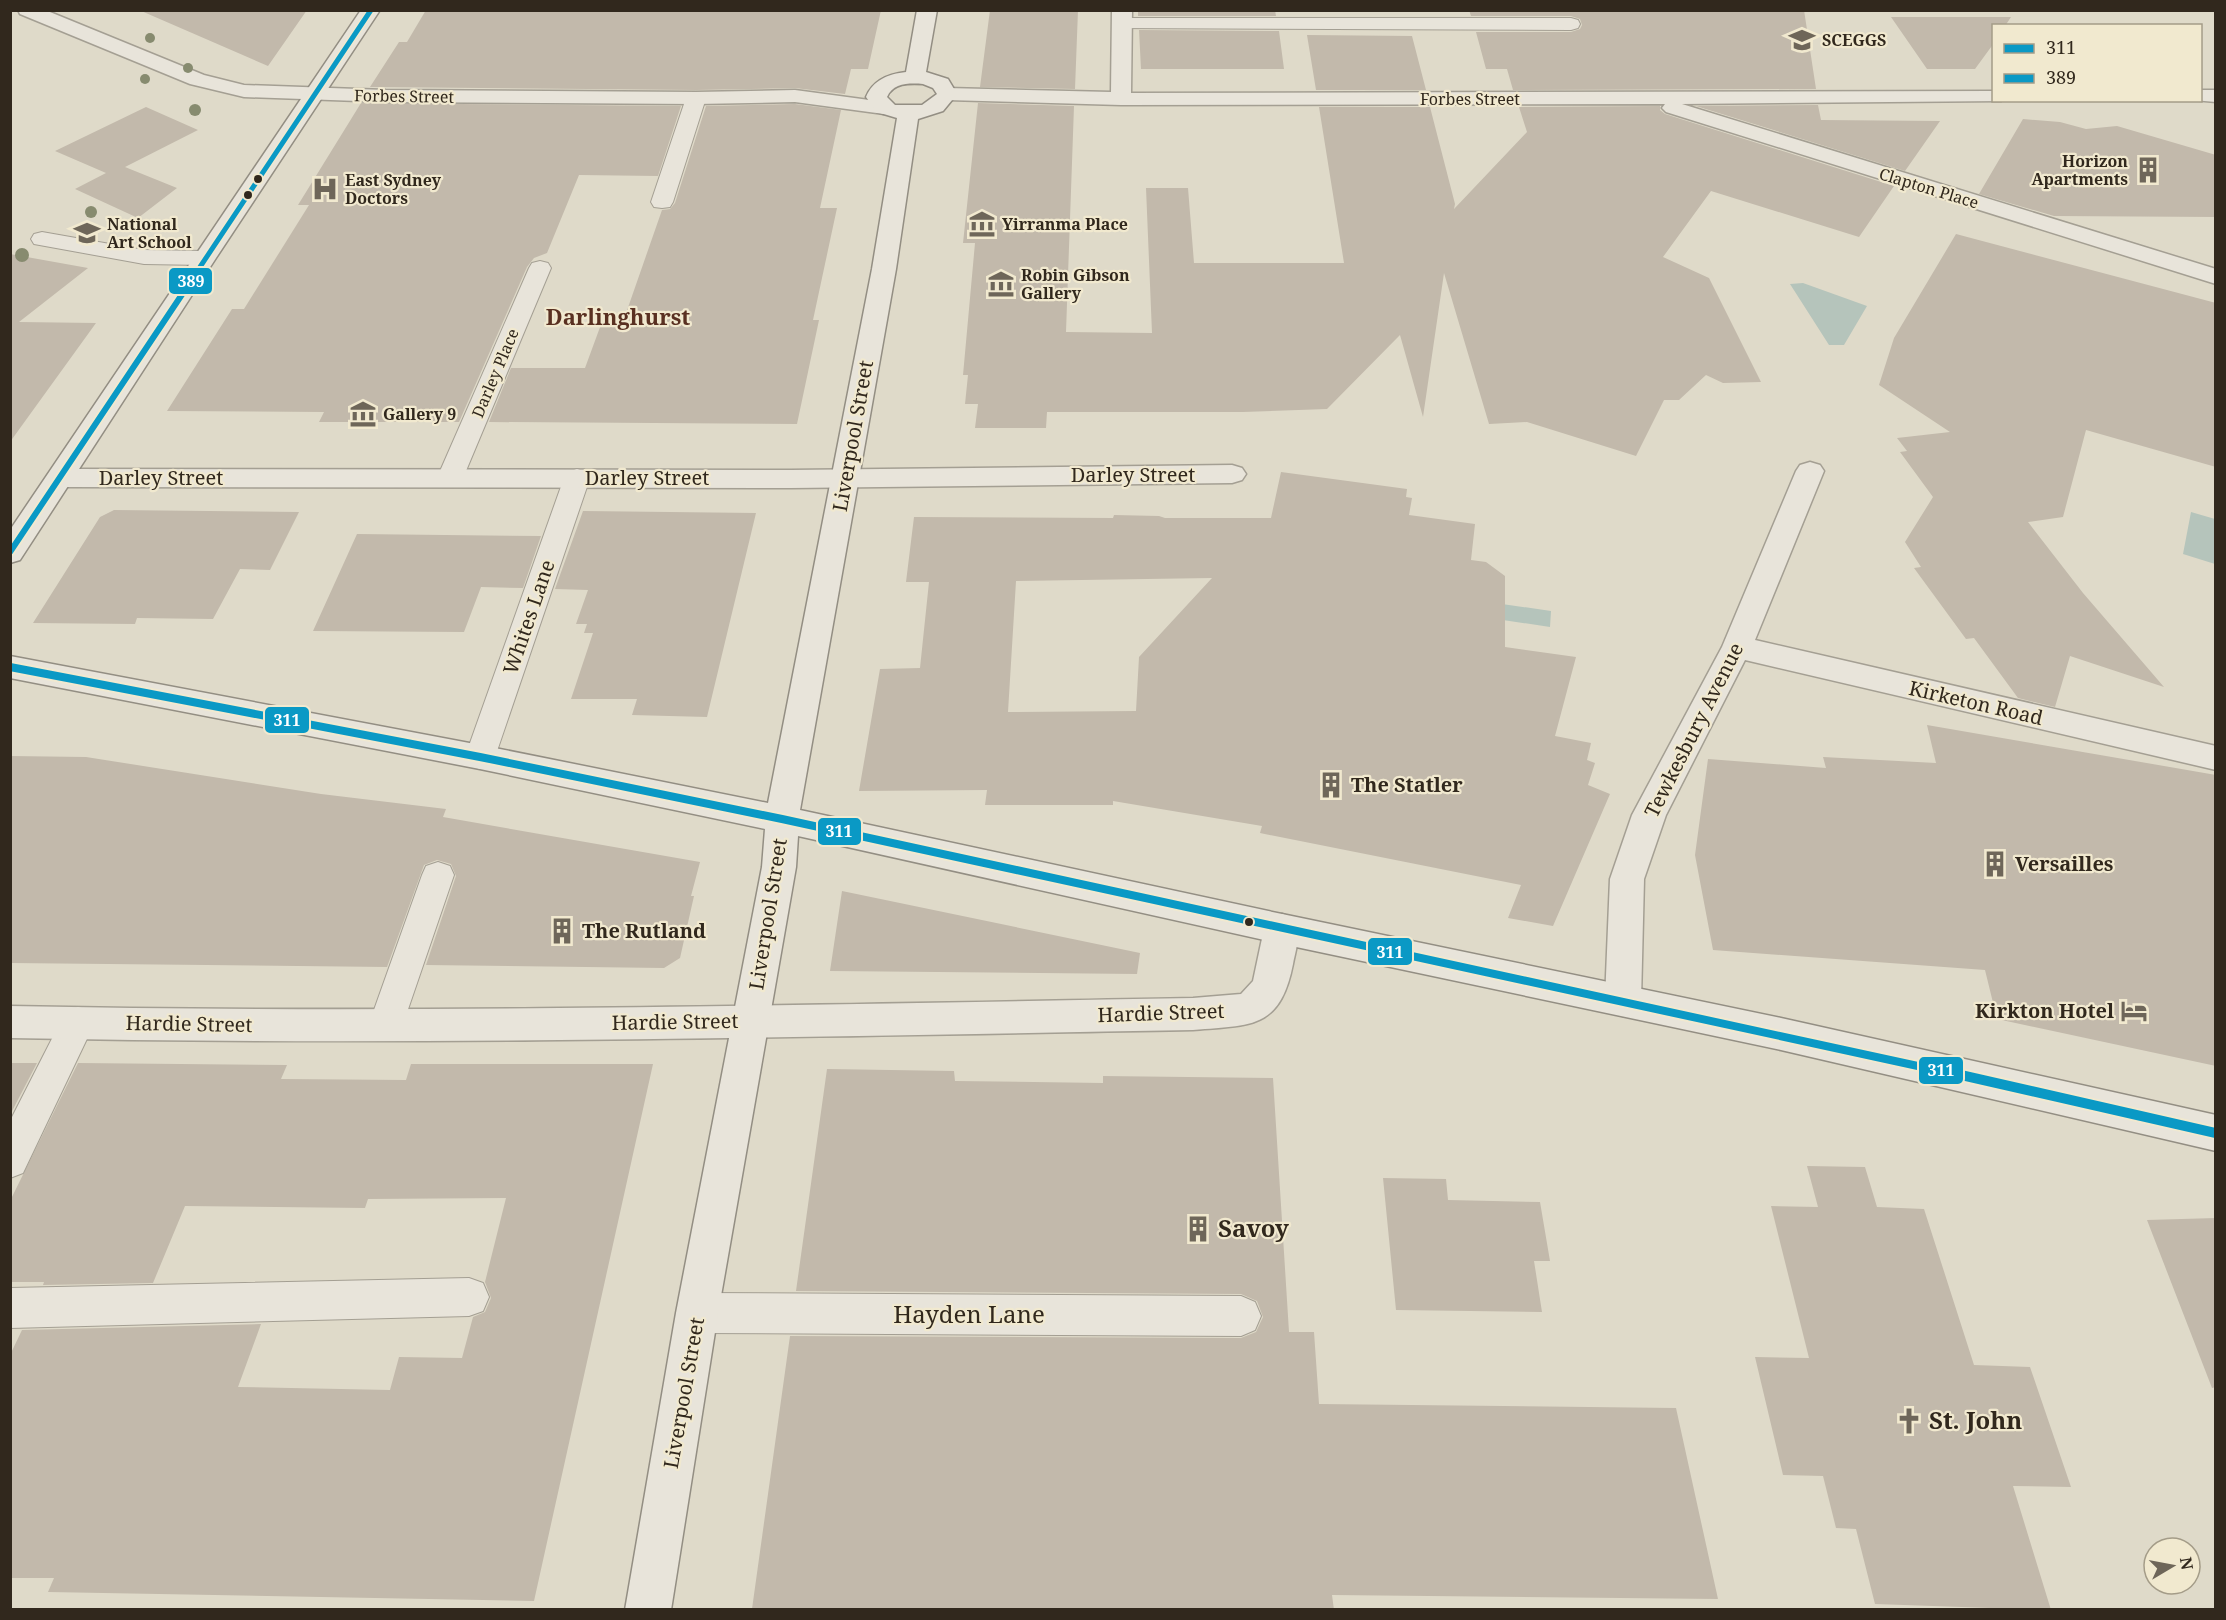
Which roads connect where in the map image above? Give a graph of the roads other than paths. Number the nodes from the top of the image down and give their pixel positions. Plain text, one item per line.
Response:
1 (27, 10) edge
2 (370, 10) edge
3 (927, 10) edge
4 (1122, 17) edge
5 (1571, 24) dead end
6 (915, 78) junction
7 (892, 81) junction
8 (315, 94) junction
9 (947, 94) junction
10 (795, 96) junction
11 (1992, 97) edge
12 (696, 98) junction
13 (1121, 99) junction
14 (1643, 99) junction
15 (884, 108) junction
16 (908, 113) junction
17 (662, 202) dead end
18 (42, 239) dead end
19 (204, 258) junction
20 (540, 268) dead end
21 (2216, 277) edge
22 (1810, 471) dead end
23 (1232, 474) dead end
24 (62, 478) junction
25 (450, 478) junction
26 (578, 478) junction
27 (846, 478) junction
28 (10, 554) edge
29 (1737, 647) junction
30 (10, 667) edge
31 (480, 757) junction
32 (2216, 758) edge
33 (782, 819) junction
34 (438, 875) dead end
35 (1282, 929) junction
36 (1623, 1000) junction
37 (752, 1021) junction
38 (10, 1022) edge
39 (78, 1022) junction
40 (386, 1024) junction
41 (2216, 1133) edge
42 (10, 1161) edge
43 (469, 1297) dead end
44 (10, 1308) edge
45 (697, 1313) junction
46 (1241, 1316) dead end
47 (648, 1610) edge

1 - 8 street, Forbes Street
2 - 8 street
3 - 6 street
4 - 5 lane
4 - 13 street
6 - 7 street, Forbes Street
6 - 9 street
7 - 10 street, Forbes Street
7 - 15 street
8 - 12 street, Forbes Street
8 - 19 street
9 - 13 street, Forbes Street
9 - 16 street
10 - 12 street, Forbes Street
10 - 15 street, Forbes Street
11 - 14 street, Forbes Street
12 - 17 lane
13 - 14 street, Forbes Street
14 - 21 street, Clapton Place
15 - 16 street, Forbes Street
16 - 27 street, Liverpool Street
18 - 19 lane
19 - 24 street
20 - 25 lane, Darley Place
22 - 29 street, Tewkesbury Avenue
23 - 27 street, Darley Street
24 - 25 street, Darley Street
24 - 28 street
25 - 26 street, Darley Street
26 - 27 street, Darley Street
26 - 31 lane, Whites Lane
27 - 33 street, Liverpool Street
29 - 32 street, Kirketon Road
29 - 36 street, Tewkesbury Avenue
30 - 31 street
31 - 33 street
33 - 35 street
33 - 37 street, Liverpool Street
34 - 40 lane
35 - 36 street
35 - 37 street, Hardie Street
36 - 41 street
37 - 40 street, Hardie Street
37 - 45 street, Liverpool Street
38 - 39 street, Hardie Street
39 - 40 street, Hardie Street
39 - 42 lane
43 - 44 lane
45 - 46 lane, Hayden Lane
45 - 47 street, Liverpool Street

